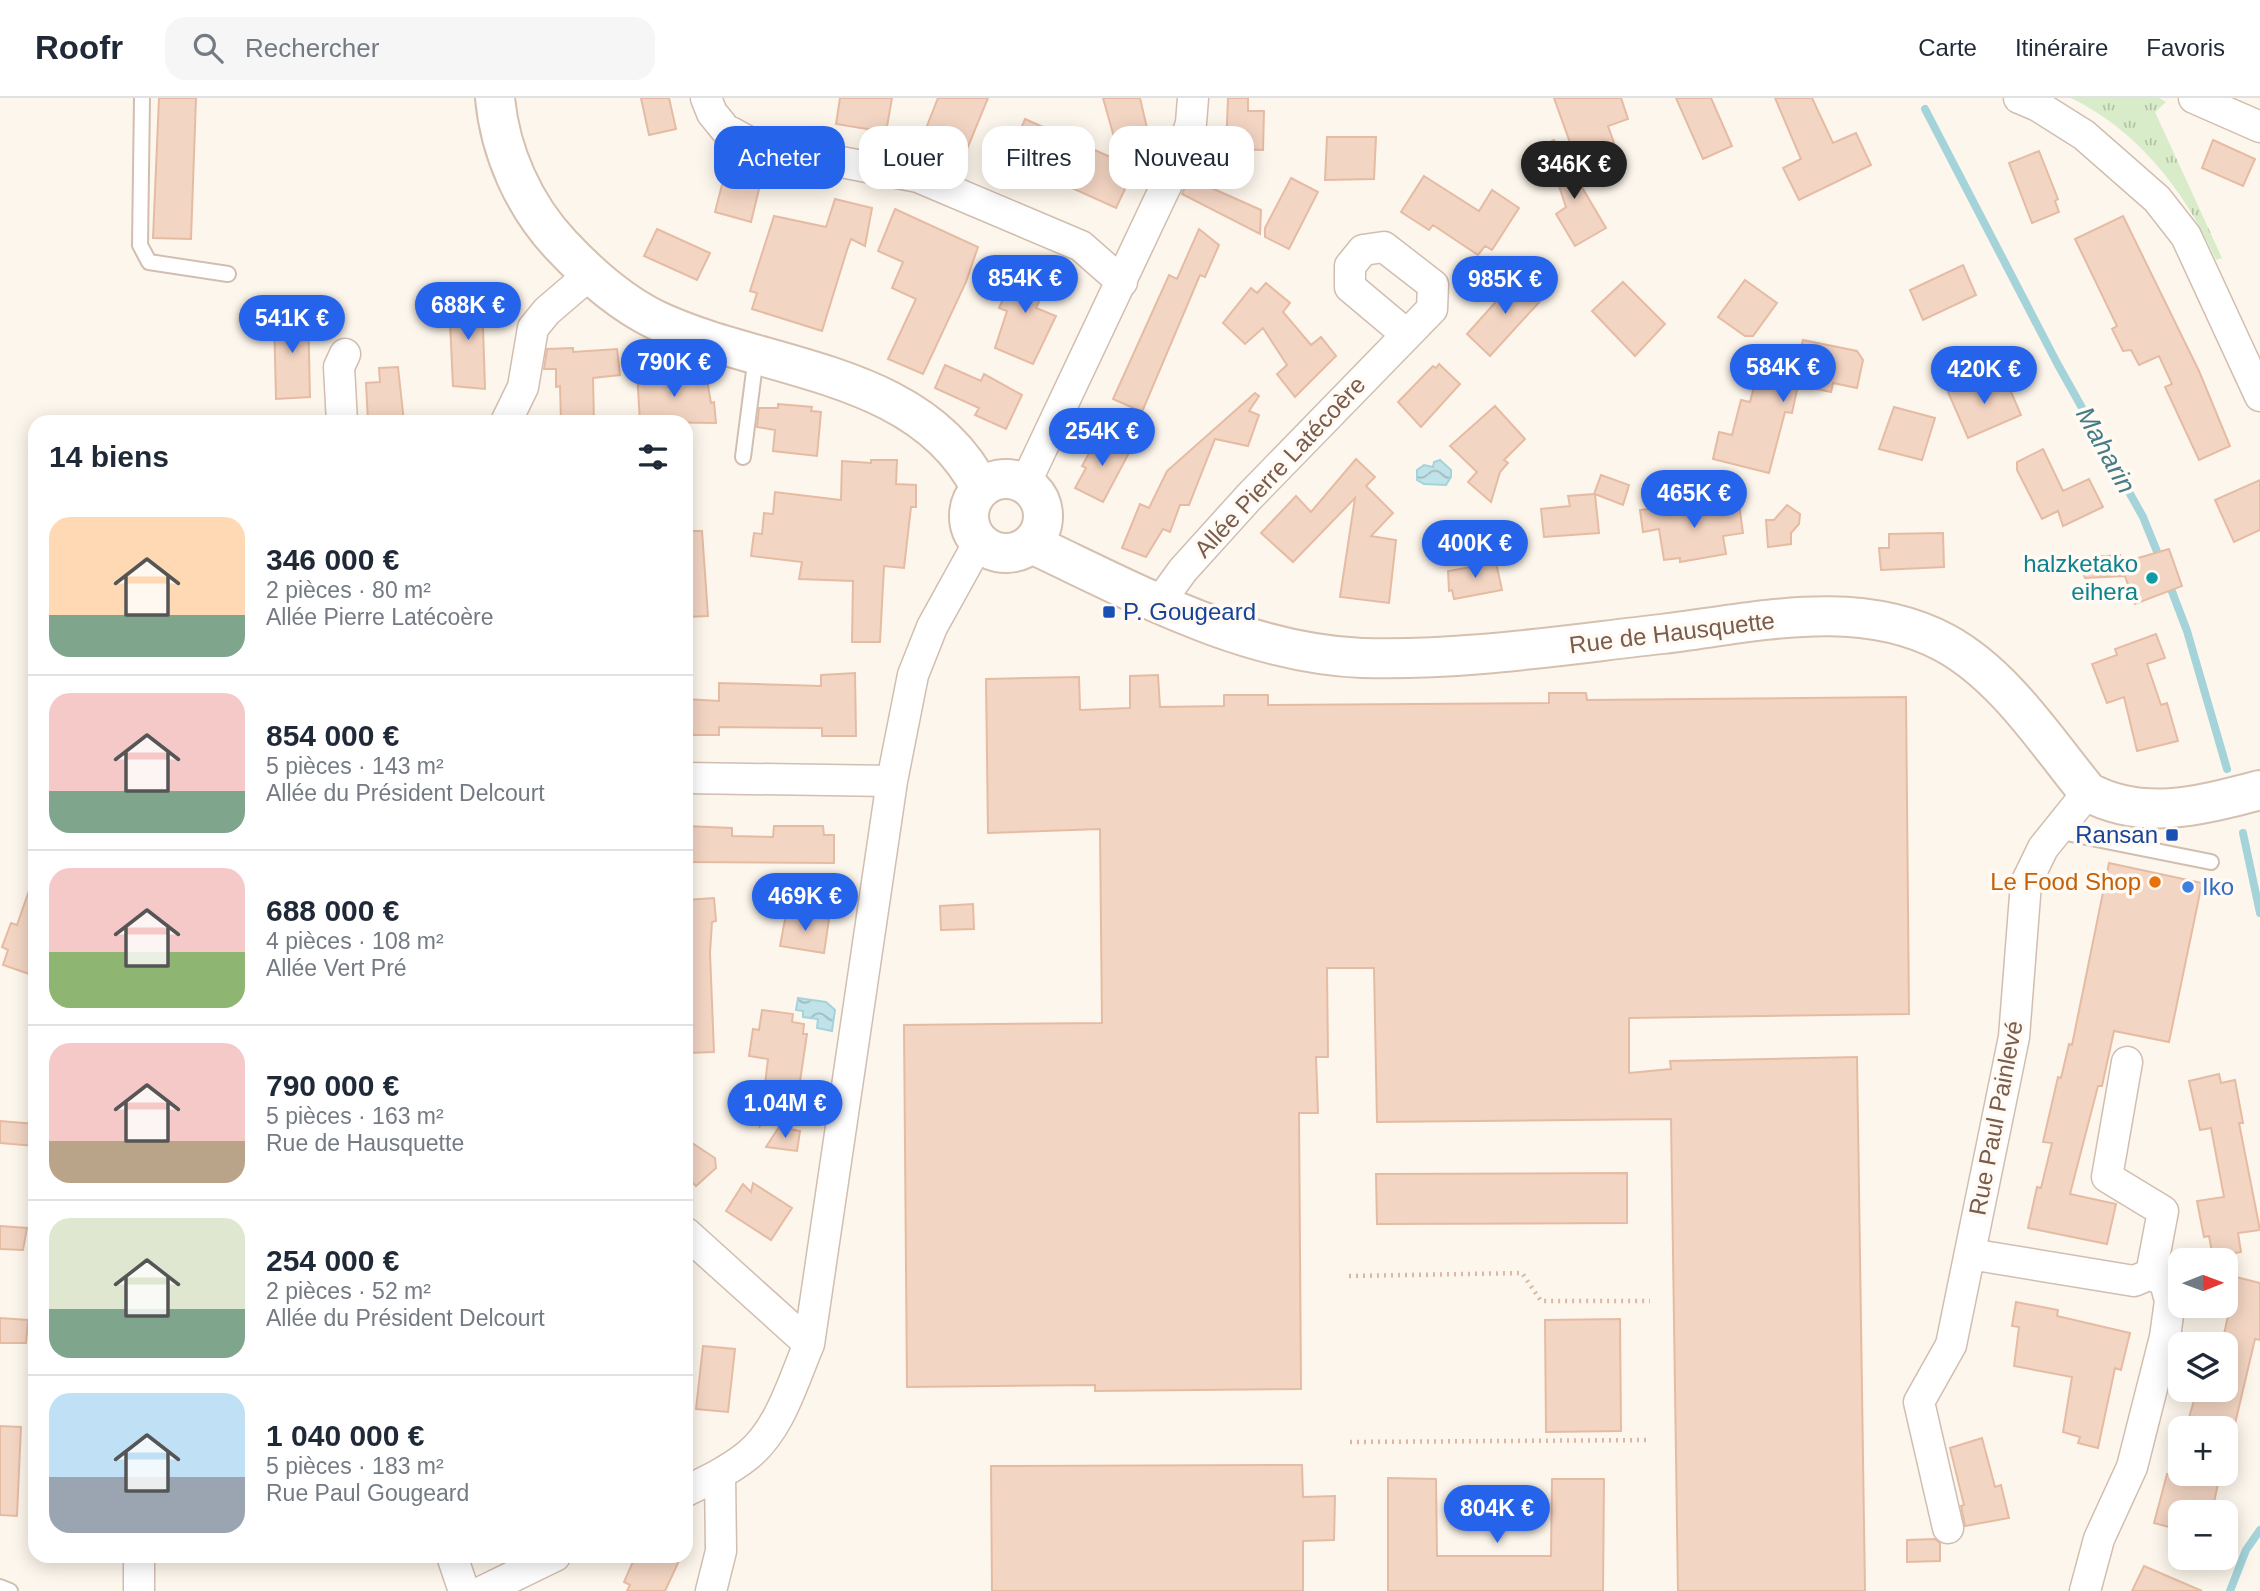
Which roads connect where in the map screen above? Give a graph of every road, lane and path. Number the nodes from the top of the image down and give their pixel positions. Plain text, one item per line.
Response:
1 (142, 98) edge
2 (495, 98) edge
3 (706, 98) edge
4 (1194, 98) edge
5 (2019, 98) edge
6 (2194, 98) edge
7 (2260, 127) edge
8 (228, 274) dead end
9 (589, 275) junction
10 (1122, 282) junction
11 (1406, 334) dead end
12 (345, 354) dead end
13 (756, 354) junction
14 (2260, 396) edge
15 (342, 415) edge
16 (509, 415) edge
17 (743, 457) dead end
18 (1025, 484) junction
19 (981, 489) junction
20 (979, 542) junction
21 (1032, 544) junction
22 (1159, 603) junction
23 (693, 778) edge
24 (891, 781) junction
25 (2260, 790) edge
26 (2088, 792) junction
27 (2056, 831) junction
28 (2211, 862) dead end
29 (2127, 1062) dead end
30 (693, 1239) edge
31 (1970, 1254) junction
32 (2151, 1273) junction
33 (1349, 1276) dead end
34 (1650, 1301) dead end
35 (809, 1344) junction
36 (1651, 1440) dead end
37 (1350, 1442) dead end
38 (720, 1474) junction
39 (693, 1488) edge
40 (1948, 1528) dead end
41 (139, 1563) edge
42 (454, 1563) edge
43 (541, 1563) edge
44 (0, 1587) edge
45 (10, 1591) edge
46 (139, 1591) edge
47 (464, 1591) edge
48 (483, 1591) edge
49 (711, 1591) edge
50 (2085, 1591) edge

1 - 8 lane
2 - 9 street
3 - 10 street
4 - 10 street
5 - 14 street
6 - 7 street
9 - 13 street
9 - 16 street
10 - 18 street
11 - 22 street, Allée Pierre Latécoère
12 - 15 street
13 - 17 lane
13 - 19 street
18 - 19 street
18 - 21 street
19 - 20 street
20 - 21 street
20 - 24 street
21 - 22 street, Rue de Hausquette
22 - 26 street, Rue de Hausquette
23 - 24 street
24 - 35 street
25 - 26 street, Rue de Hausquette
26 - 27 street, Rue Paul Painlevé
27 - 28 lane
27 - 31 street, Rue Paul Painlevé
29 - 32 street
30 - 35 street
31 - 32 street
31 - 40 street, Rue Paul Painlevé
32 - 50 street
33 - 34 path
35 - 38 street
36 - 37 path
38 - 39 street
38 - 49 street
41 - 46 street
42 - 47 street
43 - 48 street
44 - 45 lane

